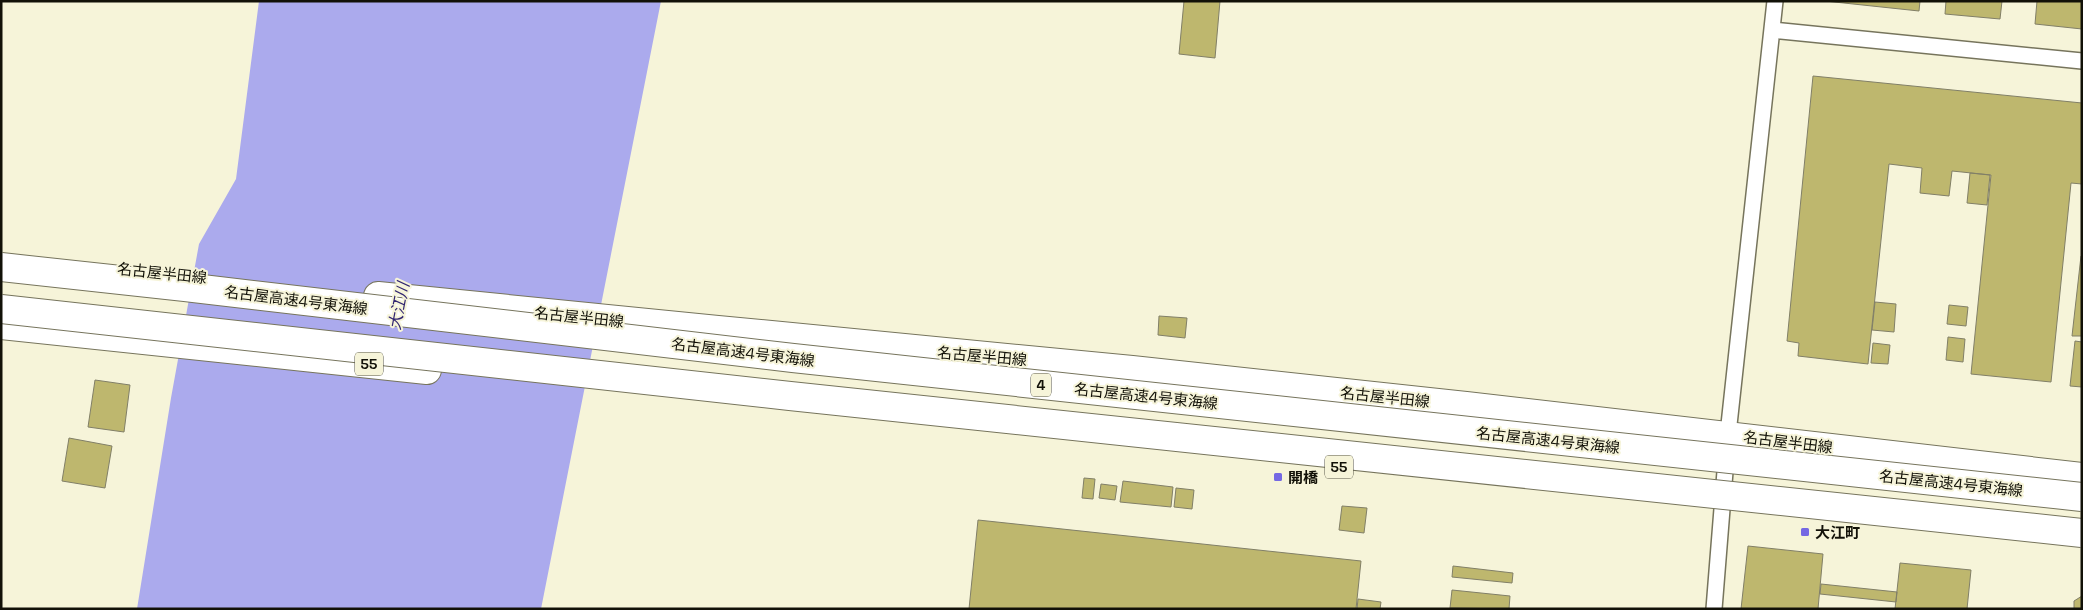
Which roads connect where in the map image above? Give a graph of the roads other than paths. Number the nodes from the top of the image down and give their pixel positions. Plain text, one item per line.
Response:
1 (1774, 1) edge
2 (1772, 30) junction
3 (2082, 61) edge
4 (1, 256) edge
5 (1, 268) edge
6 (1, 309) edge
7 (1, 325) edge
8 (1728, 434) junction
9 (2082, 477) edge
10 (2082, 497) edge
11 (1721, 508) junction
12 (2082, 534) edge
13 (1714, 609) edge

1 - 2 lane
2 - 3 lane
2 - 8 lane
4 - 8 main road, 名古屋半田線
5 - 10 main road, 名古屋高速4号東海線 / 4, bridge
6 - 12 main road, bridge
7 - 11 main road, 55
8 - 9 main road, 名古屋半田線
8 - 11 lane
11 - 12 main road, 55
11 - 13 lane

